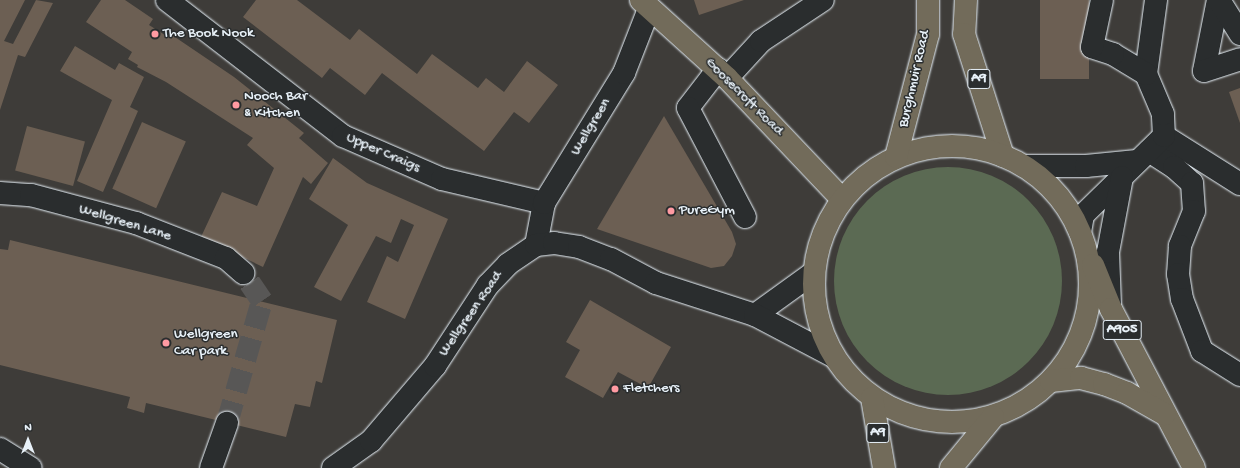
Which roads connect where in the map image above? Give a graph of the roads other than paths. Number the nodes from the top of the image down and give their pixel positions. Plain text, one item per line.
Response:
1 (167, 0) edge
2 (823, 0) edge
3 (928, 0) edge
4 (966, 0) edge
5 (1102, 0) edge
6 (1156, 0) edge
7 (1219, 0) edge
8 (645, 4) edge
9 (194, 8) edge
10 (1240, 34) edge
11 (1240, 59) edge
12 (722, 73) junction
13 (1146, 74) junction
14 (1150, 149) junction
15 (1003, 156) junction
16 (896, 157) junction
17 (1024, 166) junction
18 (1122, 177) junction
19 (1240, 184) edge
20 (0, 193) edge
21 (842, 199) junction
22 (544, 203) junction
23 (745, 217) dead end
24 (1082, 238) junction
25 (536, 244) junction
26 (243, 273) tunnel mouth
27 (813, 273) junction
28 (1111, 309) junction
29 (755, 315) junction
30 (833, 356) junction
31 (1240, 375) edge
32 (1051, 382) junction
33 (872, 398) junction
34 (1164, 414) junction
35 (993, 417) junction
36 (227, 423) tunnel mouth
37 (0, 449) edge
38 (30, 468) edge
39 (211, 468) edge
40 (333, 468) edge
41 (884, 468) edge
42 (951, 468) edge
43 (1194, 468) edge

1 - 9 street, Upper Craigs
2 - 12 street
3 - 16 main road, Burghmuir Road
4 - 15 main road, A9
5 - 13 street
6 - 13 street
7 - 10 street
7 - 11 street
8 - 12 main road, Goosecroft Road
8 - 22 street, Wellgreen
9 - 22 street, Upper Craigs
12 - 21 main road, Goosecroft Road
12 - 23 street
13 - 14 street
14 - 17 street
14 - 18 street
14 - 19 street
14 - 31 street
15 - 16 main road
15 - 17 main road
16 - 21 main road
17 - 24 main road
18 - 24 street
18 - 28 street
20 - 26 street, Wellgreen Lane
21 - 27 main road
22 - 25 street, Wellgreen
24 - 28 main road, A905
24 - 32 main road
25 - 29 street
25 - 40 street, Wellgreen Road
27 - 29 street
27 - 30 main road
28 - 34 main road, A905
29 - 30 street
30 - 33 main road
32 - 34 main road
32 - 35 main road
33 - 35 main road
33 - 41 main road, A9
34 - 43 main road, A905
35 - 42 main road
36 - 39 street
37 - 38 street

